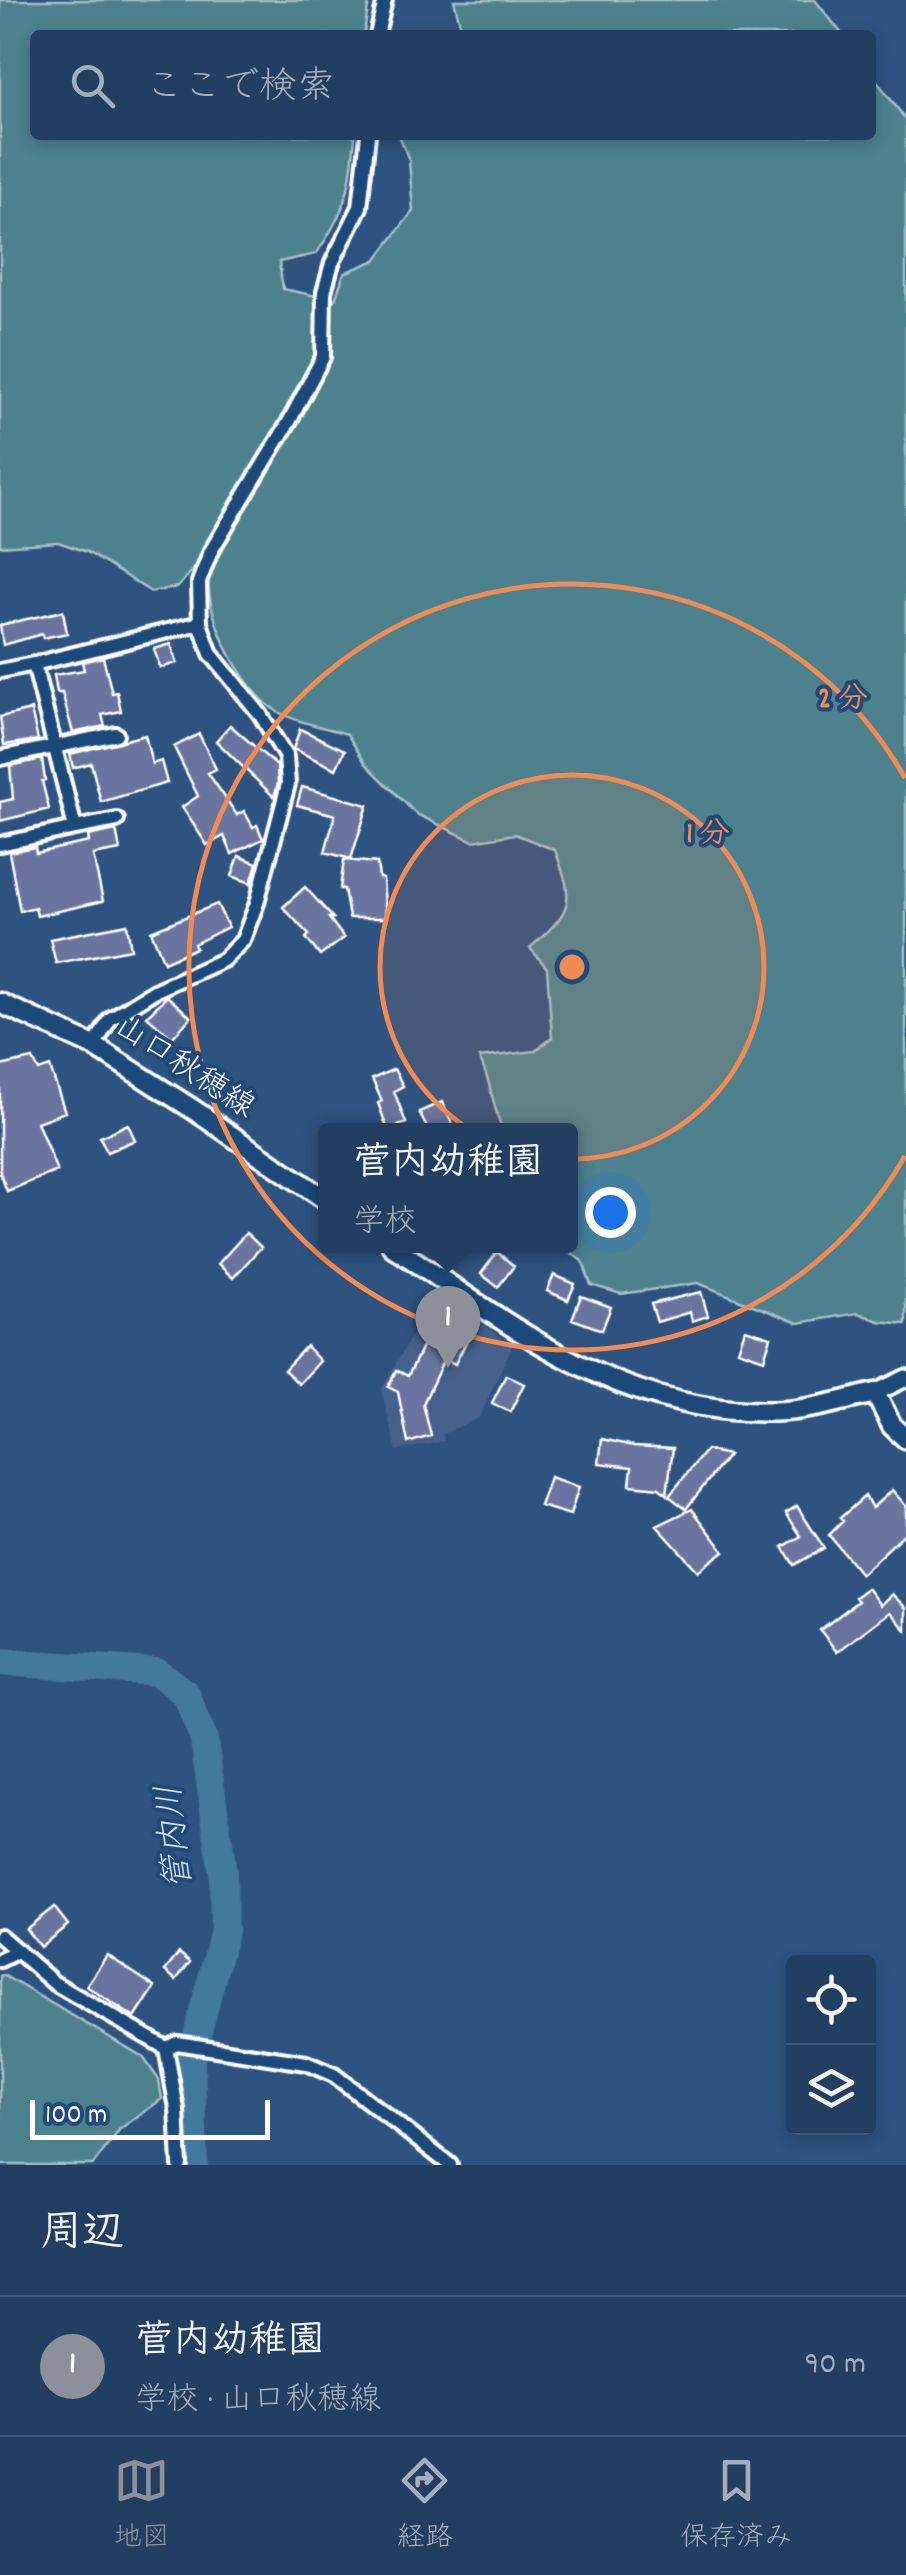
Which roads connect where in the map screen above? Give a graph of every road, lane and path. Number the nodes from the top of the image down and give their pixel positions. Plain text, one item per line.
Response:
1 (385, 0) edge
2 (378, 30) edge
3 (368, 140) edge
4 (200, 623) junction
5 (34, 664) junction
6 (0, 671) edge
7 (116, 734) dead end
8 (55, 746) junction
9 (0, 758) edge
10 (117, 820) dead end
11 (74, 828) junction
12 (0, 844) edge
13 (0, 989) edge
14 (1, 1003) edge
15 (94, 1046) junction
16 (318, 1195) edge
17 (403, 1253) edge
18 (906, 1378) edge
19 (874, 1393) junction
20 (906, 1439) edge
21 (0, 1936) edge
22 (18, 1951) junction
23 (0, 1960) edge
24 (166, 2048) junction
25 (180, 2165) edge
26 (450, 2165) edge

1 - 2 street
3 - 4 street
4 - 5 street
4 - 15 street
5 - 6 street
5 - 8 street
7 - 8 street
8 - 9 street
8 - 11 street
10 - 11 street
11 - 12 street
13 - 14 street
14 - 15 main road, 山口秋穂線
15 - 16 main road, 山口秋穂線
17 - 19 main road
18 - 19 street
19 - 20 main road
21 - 22 street
22 - 23 street
22 - 24 street
24 - 25 street
24 - 26 street

